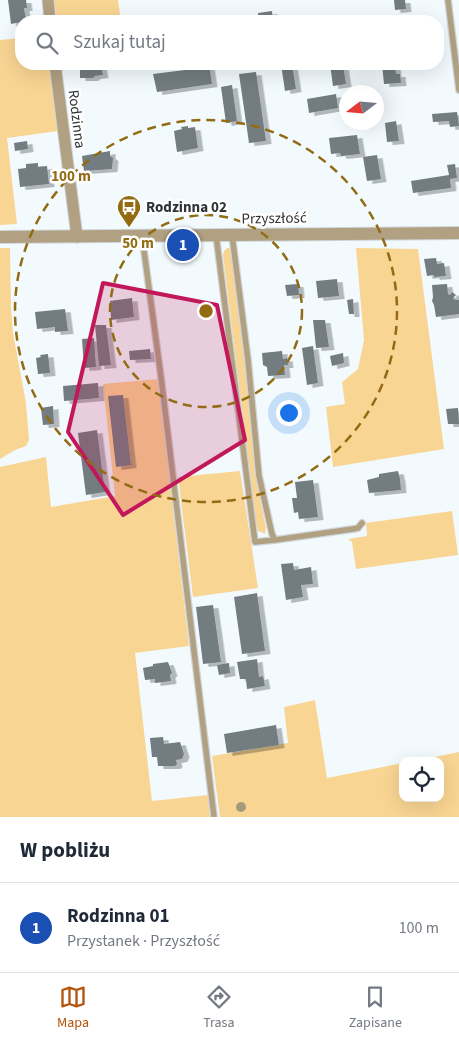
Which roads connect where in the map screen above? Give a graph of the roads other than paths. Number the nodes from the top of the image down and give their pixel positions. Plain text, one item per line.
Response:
1 (48, 0) edge
2 (448, 0) edge
3 (49, 15) edge
4 (56, 70) edge
5 (459, 90) edge
6 (459, 234) edge
7 (216, 235) junction
8 (232, 235) junction
9 (77, 236) junction
10 (142, 236) junction
11 (0, 237) edge
12 (362, 523) dead end
13 (275, 540) junction
14 (214, 817) edge

1 - 3 street
2 - 5 lane
4 - 9 street, Rodzinna
6 - 8 street, Przyszłość
7 - 8 street, Przyszłość
7 - 10 street, Przyszłość
7 - 13 lane
8 - 13 lane
9 - 10 street, Przyszłość
9 - 11 street, Przyszłość
10 - 14 lane
12 - 13 lane

